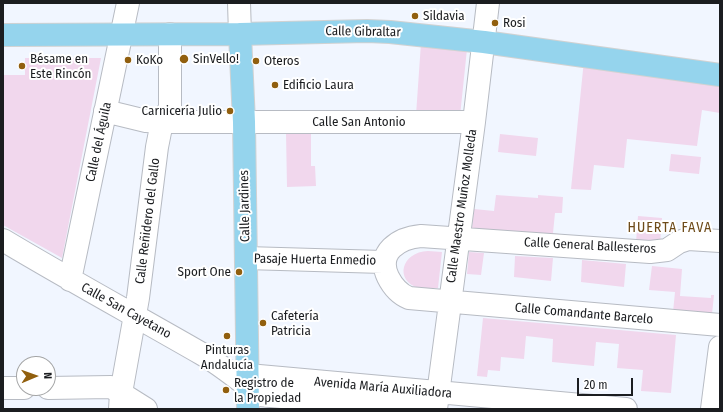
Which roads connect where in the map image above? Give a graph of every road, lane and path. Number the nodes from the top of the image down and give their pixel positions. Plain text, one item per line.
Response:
1 (128, 3) edge
2 (239, 3) edge
3 (488, 3) edge
4 (121, 34) junction
5 (170, 34) junction
6 (240, 34) junction
7 (3, 36) edge
8 (484, 42) junction
9 (720, 75) edge
10 (105, 111) junction
11 (162, 122) junction
12 (244, 122) junction
13 (474, 122) junction
14 (458, 238) junction
15 (3, 240) edge
16 (720, 241) edge
17 (246, 258) junction
18 (383, 262) junction
19 (70, 280) junction
20 (449, 302) junction
21 (135, 317) junction
22 (720, 325) edge
23 (720, 347) edge
24 (247, 385) junction
25 (3, 388) edge
26 (16, 388) edge
27 (56, 388) edge
28 (120, 401) edge
29 (437, 401) edge
30 (510, 404) edge
31 (146, 409) edge
32 (248, 409) edge
33 (418, 409) edge
34 (626, 409) edge
35 (712, 409) edge

1 - 4 street, Calle del Águila
2 - 6 street, Calle Jardines
3 - 8 street, Calle Maestro Muñoz Molleda
4 - 5 main road, Calle Gibraltar
4 - 7 main road, Calle Gibraltar
4 - 10 street, Calle del Águila
5 - 6 main road, Calle Gibraltar
5 - 11 street, Calle Reñidero del Gallo
6 - 8 main road, Calle Gibraltar
6 - 12 main road, Calle Jardines
8 - 9 main road, Calle Gibraltar
8 - 13 street, Calle Maestro Muñoz Molleda
10 - 11 street, Calle San Antonio
10 - 19 street, Calle del Águila
11 - 12 street, Calle San Antonio
11 - 21 street, Calle Reñidero del Gallo
12 - 13 street, Calle San Antonio
12 - 17 main road, Calle Jardines
13 - 14 street, Calle Maestro Muñoz Molleda
14 - 16 street, Calle General Ballesteros
14 - 18 street, Pasaje Huerta Enmedio
14 - 20 street, Calle Maestro Muñoz Molleda
15 - 19 street, Calle San Cayetano
17 - 18 street, Pasaje Huerta Enmedio
17 - 24 main road, Calle Jardines
18 - 20 street, Pasaje Huerta Enmedio
19 - 21 street, Calle San Cayetano
20 - 22 street, Calle Comandante Barcelo
20 - 29 street, Calle Maestro Muñoz Molleda
21 - 24 street, Calle San Cayetano
21 - 28 street, Calle Reñidero del Gallo
23 - 35 street
24 - 29 street, Avenida María Auxiliadora
24 - 32 main road, Calle Jardines
24 - 33 street, Avenida María Auxiliadora
25 - 26 street
27 - 28 street
28 - 31 street
29 - 30 street, Avenida María Auxiliadora
30 - 34 street, Avenida María Auxiliadora

